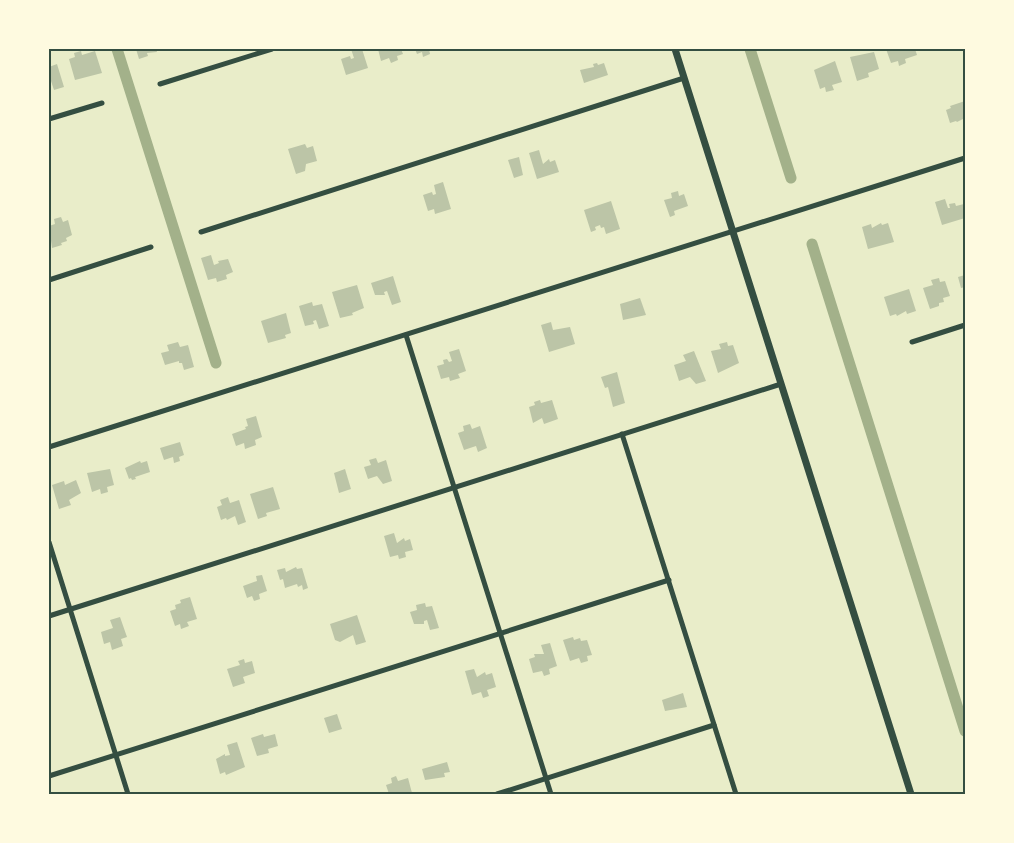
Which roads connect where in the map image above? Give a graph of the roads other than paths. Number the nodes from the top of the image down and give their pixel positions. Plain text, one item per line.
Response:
1 (272, 49) edge
2 (675, 49) edge
3 (684, 78) junction
4 (160, 84) dead end
5 (102, 103) dead end
6 (49, 119) edge
7 (965, 158) edge
8 (201, 232) dead end
9 (733, 232) junction
10 (151, 247) dead end
11 (49, 280) edge
12 (965, 325) edge
13 (406, 335) junction
14 (912, 342) dead end
15 (781, 384) junction
16 (622, 434) junction
17 (49, 447) edge
18 (454, 487) junction
19 (49, 542) edge
20 (669, 580) junction
21 (70, 609) junction
22 (49, 616) edge
23 (500, 633) junction
24 (714, 725) junction
25 (115, 754) junction
26 (49, 776) edge
27 (546, 779) junction
28 (128, 794) edge
29 (497, 794) edge
30 (551, 794) edge
31 (736, 794) edge
32 (911, 794) edge

1 - 4 street
2 - 3 street
3 - 8 street
3 - 9 street
5 - 6 street
7 - 9 street
9 - 13 street
9 - 15 street
10 - 11 street
12 - 14 street
13 - 17 street
13 - 18 street
15 - 16 street
15 - 32 street
16 - 18 street
16 - 20 street
18 - 21 street
18 - 23 street
19 - 21 street
20 - 23 street
20 - 24 street
21 - 22 street
21 - 25 street
23 - 25 street
23 - 27 street
24 - 27 street
24 - 31 street
25 - 26 street
25 - 28 street
27 - 29 street
27 - 30 street

